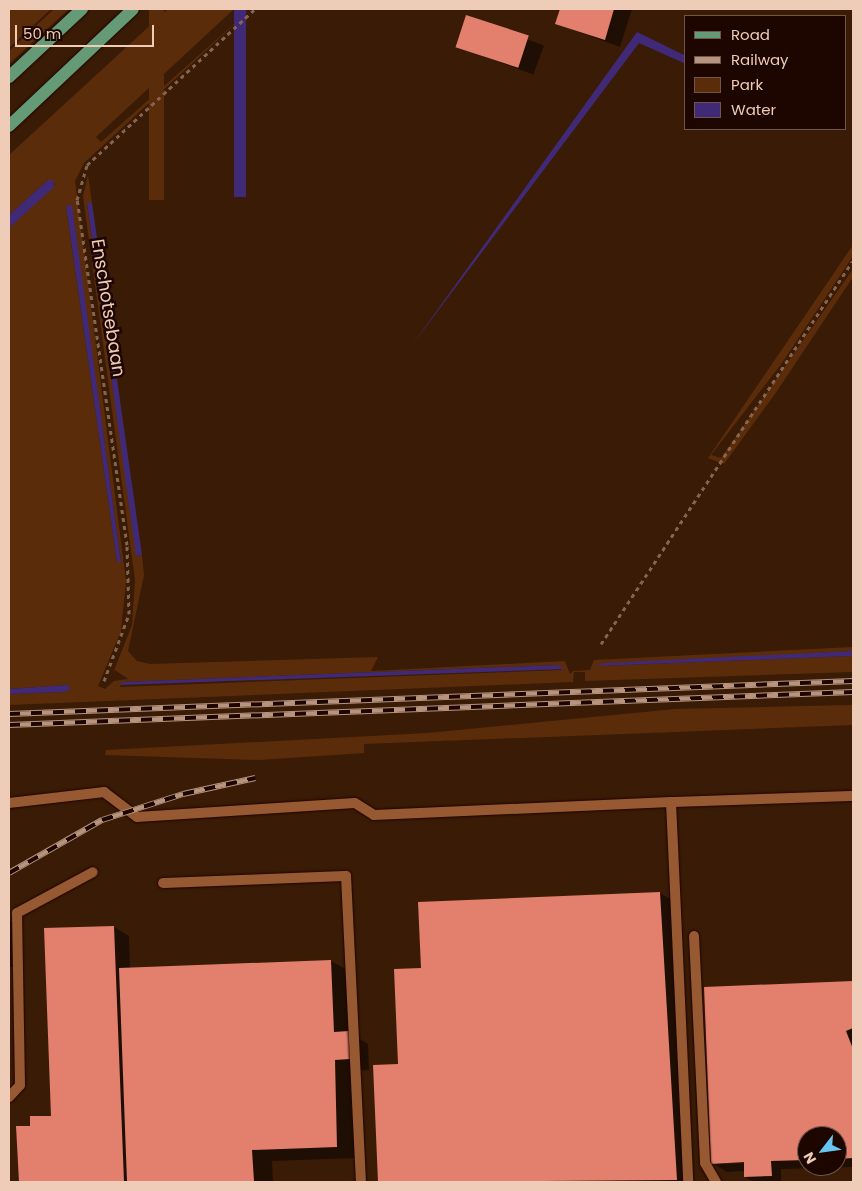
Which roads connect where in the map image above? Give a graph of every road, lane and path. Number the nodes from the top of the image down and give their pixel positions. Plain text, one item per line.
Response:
1 (82, 9) edge
2 (134, 9) edge
3 (255, 9) edge
4 (9, 77) edge
5 (9, 126) edge
6 (853, 261) edge
7 (600, 644) dead end
8 (104, 681) dead end
9 (853, 796) edge
10 (671, 802) junction
11 (9, 803) edge
12 (93, 872) dead end
13 (163, 883) dead end
14 (694, 936) dead end
15 (9, 1098) edge
16 (361, 1182) edge
17 (688, 1182) edge
18 (716, 1182) edge

1 - 4 main road
2 - 5 main road
3 - 8 path, Enschotsebaan
6 - 7 path
9 - 10 lane
10 - 11 lane
10 - 17 lane
12 - 15 lane
13 - 16 lane
14 - 18 lane

